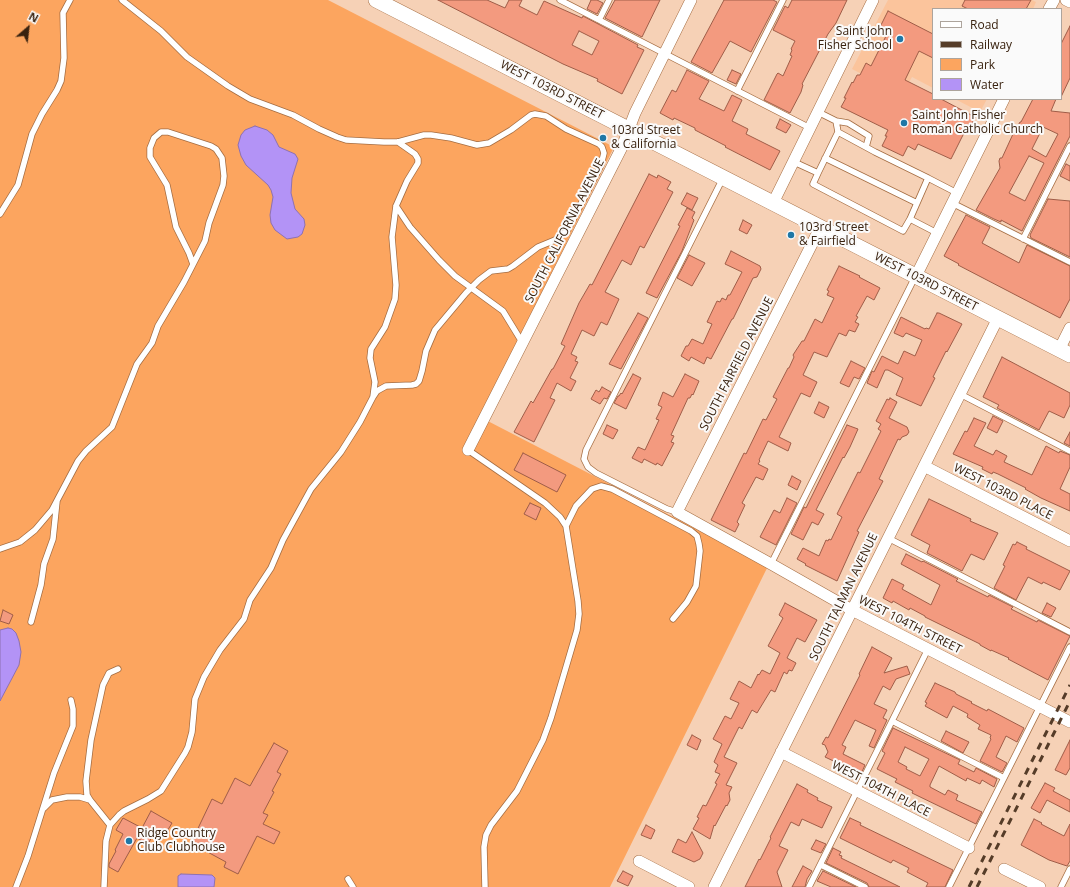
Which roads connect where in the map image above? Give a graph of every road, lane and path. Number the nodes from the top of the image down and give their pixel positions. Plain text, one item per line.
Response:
1 (70, 0) edge
2 (122, 0) edge
3 (376, 0) edge
4 (560, 0) edge
5 (609, 0) edge
6 (691, 0) edge
7 (783, 0) edge
8 (873, 0) edge
9 (1066, 0) edge
10 (1070, 2) edge
11 (599, 20) junction
12 (665, 54) junction
13 (737, 91) junction
14 (1003, 100) edge
15 (818, 112) junction
16 (836, 121) junction
17 (810, 128) junction
18 (628, 129) junction
19 (838, 132) junction
20 (398, 142) junction
21 (1070, 146) edge
22 (866, 147) junction
23 (825, 158) junction
24 (794, 162) junction
25 (818, 173) junction
26 (723, 178) junction
27 (928, 178) junction
28 (954, 198) junction
29 (773, 203) junction
30 (917, 203) junction
31 (396, 206) junction
32 (0, 214) edge
33 (910, 219) junction
34 (820, 228) junction
35 (937, 233) junction
36 (1023, 239) junction
37 (1070, 262) edge
38 (192, 264) junction
39 (916, 276) junction
40 (471, 288) junction
41 (998, 318) junction
42 (1070, 328) edge
43 (522, 342) junction
44 (1064, 353) edge
45 (960, 394) junction
46 (373, 397) junction
47 (468, 450) joint
48 (1070, 450) edge
49 (924, 466) junction
50 (57, 501) junction
51 (678, 512) junction
52 (566, 526) junction
53 (888, 538) junction
54 (1070, 541) edge
55 (0, 549) edge
56 (771, 564) junction
57 (852, 610) junction
58 (673, 618) dead end
59 (31, 622) dead end
60 (1070, 632) edge
61 (1070, 647) edge
62 (928, 649) junction
63 (118, 669) dead end
64 (71, 700) dead end
65 (1040, 707) junction
66 (892, 721) junction
67 (1070, 722) edge
68 (781, 752) junction
69 (1004, 778) junction
70 (857, 791) junction
71 (90, 800) junction
72 (42, 810) junction
73 (110, 825) junction
74 (969, 848) junction
75 (639, 861) dead end
76 (820, 865) junction
77 (1004, 869) dead end
78 (1070, 869) edge
79 (348, 879) dead end
80 (16, 887) edge
81 (104, 887) edge
82 (353, 887) edge
83 (485, 887) edge
84 (689, 887) edge
85 (714, 887) edge
86 (809, 887) edge
87 (865, 887) edge
88 (949, 887) edge
89 (1040, 887) edge
90 (1061, 887) edge

1 - 32 lane
2 - 20 lane
3 - 18 main road, WEST 103RD STREET
4 - 11 lane
5 - 11 lane
6 - 12 street, SOUTH CALIFORNIA AVENUE
7 - 13 lane
8 - 15 street
9 - 10 street
11 - 12 lane
12 - 13 lane
12 - 18 street, SOUTH CALIFORNIA AVENUE
13 - 17 lane
14 - 28 street
15 - 16 lane
15 - 17 street
16 - 19 lane
16 - 22 lane
17 - 24 street
18 - 26 main road, WEST 103RD STREET
18 - 43 street, SOUTH CALIFORNIA AVENUE
19 - 22 lane
19 - 23 lane
20 - 31 lane
20 - 40 lane
21 - 36 lane
22 - 27 lane
23 - 25 lane
23 - 30 lane
24 - 25 lane
24 - 29 street
25 - 33 lane
26 - 29 main road, WEST 103RD STREET
26 - 51 lane
27 - 28 lane
27 - 30 lane
28 - 35 street
28 - 36 lane
29 - 34 main road, WEST 103RD STREET
30 - 33 lane
31 - 40 lane
31 - 46 lane
33 - 35 lane
34 - 39 main road, WEST 103RD STREET
34 - 51 street, SOUTH FAIRFIELD AVENUE
35 - 39 street
36 - 37 lane
38 - 38 lane
38 - 50 lane
39 - 41 main road, WEST 103RD STREET
39 - 56 lane
40 - 43 lane
40 - 46 lane
41 - 44 main road, WEST 103RD STREET
41 - 45 street, SOUTH TALMAN AVENUE
42 - 44 street
43 - 47 street, SOUTH CALIFORNIA AVENUE
45 - 48 lane
45 - 49 street, SOUTH TALMAN AVENUE
46 - 73 lane
47 - 52 lane
49 - 53 street, SOUTH TALMAN AVENUE
49 - 54 street, WEST 103RD PLACE
50 - 55 lane
50 - 59 lane
51 - 56 street, WEST 104TH STREET
52 - 58 lane
52 - 83 lane
53 - 57 street, SOUTH TALMAN AVENUE
53 - 60 lane
56 - 57 street, WEST 104TH STREET
57 - 62 street, WEST 104TH STREET
57 - 68 street, SOUTH TALMAN AVENUE
61 - 65 lane
62 - 65 street, WEST 104TH STREET
62 - 66 lane
63 - 71 lane
64 - 72 lane
65 - 67 street, WEST 104TH STREET
65 - 69 lane
66 - 69 lane
66 - 70 lane
68 - 70 street, WEST 104TH PLACE
68 - 85 street, SOUTH TALMAN AVENUE
69 - 74 lane
70 - 74 street, WEST 104TH PLACE
70 - 76 lane
71 - 72 lane
71 - 73 lane
72 - 80 lane
73 - 81 lane
74 - 88 lane
75 - 84 street
76 - 86 lane
76 - 87 lane
77 - 89 street
78 - 90 lane
79 - 82 lane

